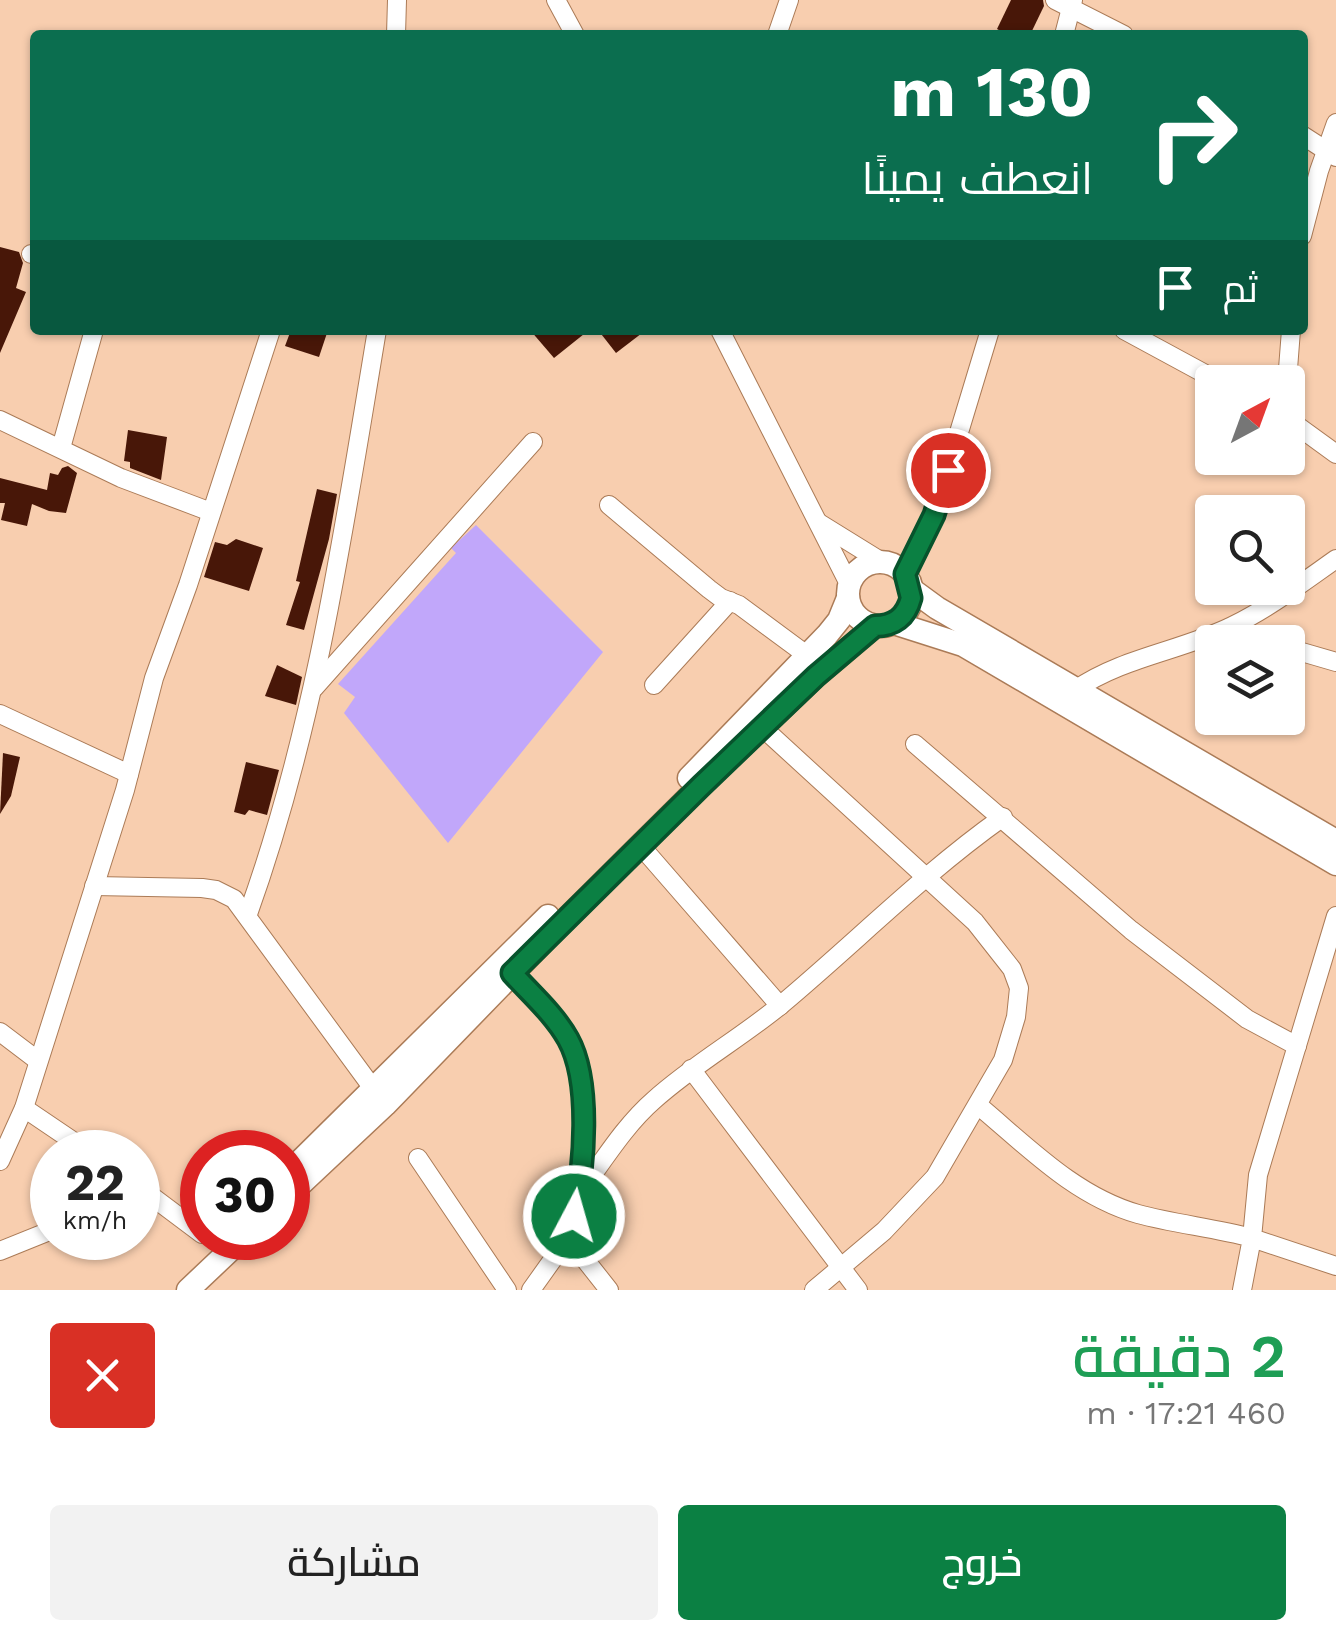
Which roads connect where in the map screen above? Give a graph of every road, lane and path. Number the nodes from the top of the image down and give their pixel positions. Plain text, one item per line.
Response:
1 (398, 0) edge
2 (556, 0) edge
3 (789, 0) edge
4 (1066, 2) edge
5 (396, 30) edge
6 (576, 30) edge
7 (779, 30) edge
8 (1064, 30) edge
9 (1115, 30) edge
10 (1336, 123) edge
11 (1308, 139) edge
12 (1331, 153) edge
13 (1308, 219) edge
14 (93, 335) edge
15 (268, 335) edge
16 (376, 335) edge
17 (723, 335) edge
18 (988, 335) edge
19 (1291, 335) edge
20 (1144, 336) edge
21 (1288, 365) edge
22 (1195, 367) edge
23 (0, 420) edge
24 (1305, 431) edge
25 (533, 442) dead end
26 (60, 448) junction
27 (1336, 454) edge
28 (609, 505) dead end
29 (212, 512) junction
30 (818, 522) junction
31 (1336, 560) edge
32 (882, 562) junction
33 (908, 582) junction
34 (848, 591) junction
35 (730, 601) junction
36 (884, 624) junction
37 (1234, 625) edge
38 (1195, 640) edge
39 (1305, 653) edge
40 (808, 656) junction
41 (1336, 662) edge
42 (654, 685) dead end
43 (1074, 690) junction
44 (308, 696) junction
45 (0, 714) edge
46 (763, 728) junction
47 (916, 744) dead end
48 (129, 774) junction
49 (1238, 796) junction
50 (1002, 817) junction
51 (1336, 841) edge
52 (640, 845) junction
53 (1336, 864) edge
54 (925, 877) junction
55 (94, 886) junction
56 (248, 914) junction
57 (1336, 916) edge
58 (507, 968) junction
59 (780, 1006) junction
60 (0, 1032) edge
61 (1297, 1046) junction
62 (37, 1060) junction
63 (691, 1069) junction
64 (379, 1097) junction
65 (979, 1106) junction
66 (24, 1108) junction
67 (56, 1130) edge
68 (310, 1155) edge
69 (418, 1158) dead end
70 (0, 1161) edge
71 (310, 1172) edge
72 (578, 1195) junction
73 (568, 1238) junction
74 (1252, 1238) junction
75 (30, 1239) edge
76 (0, 1252) edge
77 (194, 1260) edge
78 (220, 1260) edge
79 (1336, 1266) edge
80 (842, 1268) junction
81 (170, 1290) edge
82 (188, 1290) edge
83 (507, 1290) edge
84 (531, 1290) edge
85 (609, 1290) edge
86 (814, 1290) edge
87 (858, 1290) edge
88 (1242, 1290) edge

1 - 5 street
2 - 6 street
3 - 7 street
4 - 8 street
4 - 9 street
10 - 12 street
11 - 12 street
12 - 13 street
14 - 26 street
15 - 29 street
16 - 44 street
17 - 30 street
18 - 33 street
19 - 21 street
20 - 22 street
23 - 26 street
24 - 27 street
25 - 44 street
26 - 29 street
28 - 35 street
29 - 48 street
30 - 32 street
30 - 34 street
31 - 37 street
32 - 33 main road
32 - 34 main road
33 - 36 main road
33 - 43 main road
34 - 36 main road
34 - 40 main road
35 - 40 street
35 - 42 street
36 - 46 main road
36 - 49 main road
38 - 43 street
39 - 41 street
40 - 58 main road
43 - 49 main road
44 - 56 street
45 - 48 street
46 - 52 main road
46 - 54 street
47 - 50 street
48 - 55 street
49 - 51 main road
49 - 53 main road
50 - 54 street
50 - 61 street
52 - 58 main road
52 - 59 street
54 - 59 street
54 - 65 street
55 - 56 street
55 - 62 street
56 - 64 street
57 - 61 street
58 - 64 main road
58 - 72 street
59 - 63 street
60 - 62 street
61 - 74 street
62 - 66 street
63 - 72 street
63 - 80 street
64 - 68 main road
64 - 71 main road
65 - 74 street
65 - 80 street
66 - 67 street
66 - 70 street
69 - 83 street
72 - 73 street
73 - 84 street
73 - 85 street
74 - 79 street
74 - 88 street
75 - 76 street
77 - 81 main road
78 - 82 main road
80 - 86 street
80 - 87 street

